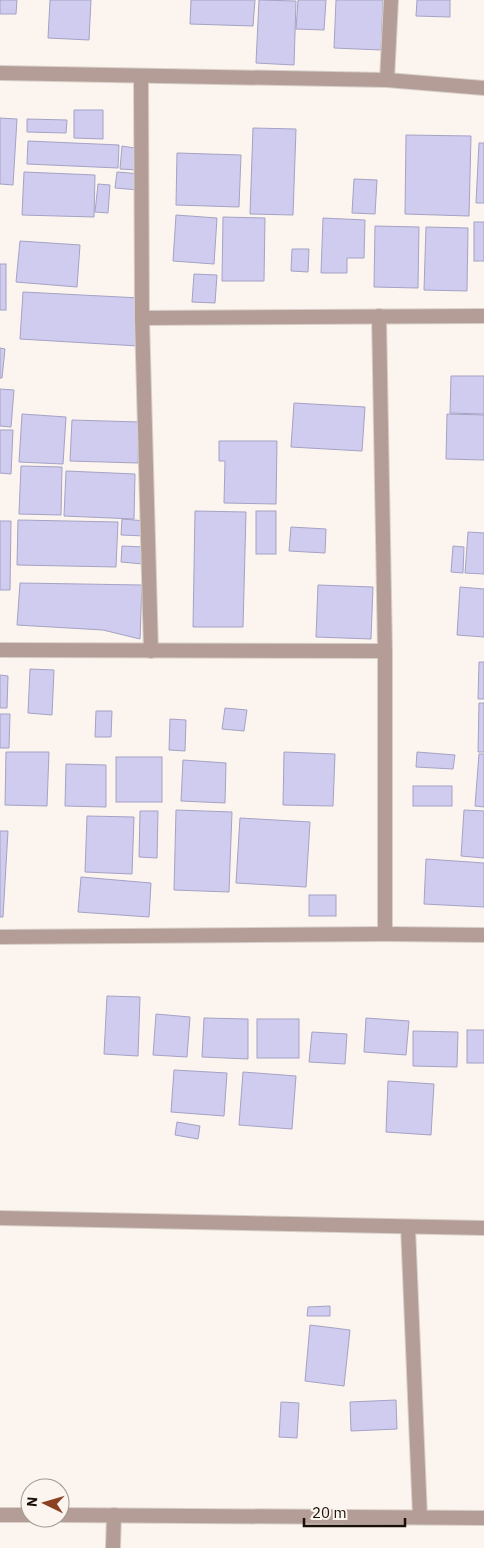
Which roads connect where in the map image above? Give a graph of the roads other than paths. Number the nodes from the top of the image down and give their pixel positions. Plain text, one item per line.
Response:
1 (391, 0) edge
2 (0, 73) edge
3 (142, 76) junction
4 (388, 80) junction
5 (484, 88) edge
6 (379, 316) junction
7 (484, 316) edge
8 (142, 318) junction
9 (0, 650) edge
10 (150, 651) junction
11 (385, 652) junction
12 (384, 934) junction
13 (484, 935) edge
14 (0, 937) edge
15 (0, 1218) edge
16 (408, 1227) junction
17 (484, 1228) edge
18 (0, 1515) edge
19 (20, 1515) edge
20 (70, 1515) edge
21 (114, 1515) junction
22 (420, 1517) junction
23 (484, 1518) edge
24 (113, 1548) edge

1 - 4 street
2 - 3 street
3 - 4 street
3 - 8 street
4 - 5 street
6 - 7 street
6 - 8 street
6 - 11 street
8 - 10 street
9 - 10 street
10 - 11 street
11 - 12 street
12 - 13 street
12 - 14 street
15 - 16 street
16 - 17 street
16 - 22 street
18 - 19 street
20 - 21 street
21 - 22 street
21 - 24 street
22 - 23 street

